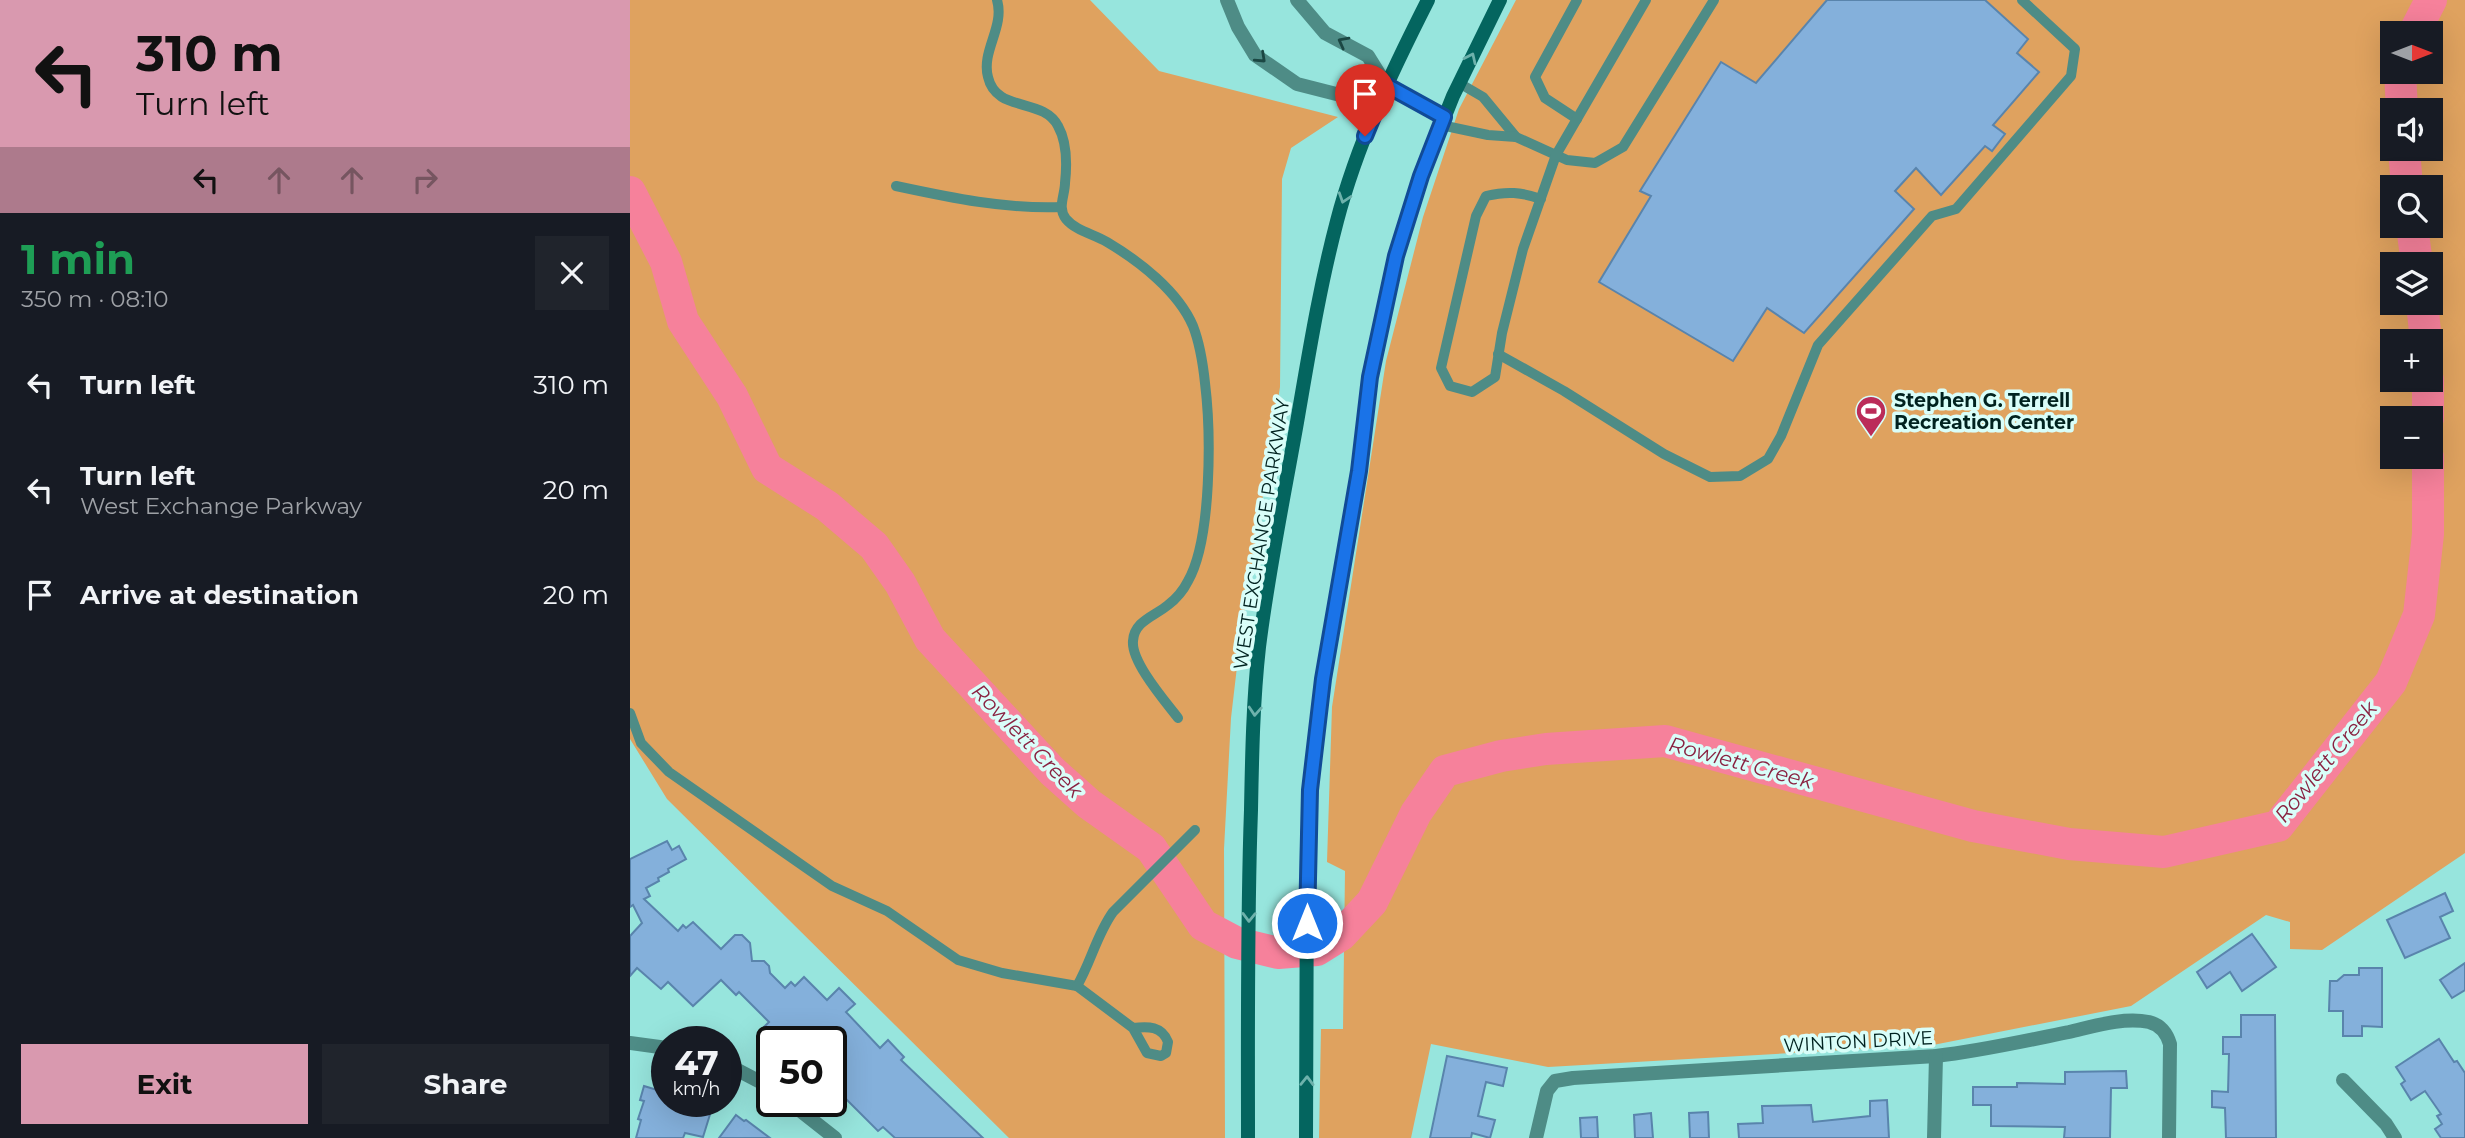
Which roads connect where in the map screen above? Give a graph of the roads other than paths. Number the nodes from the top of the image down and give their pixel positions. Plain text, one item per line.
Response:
1 (997, 0) edge
2 (1227, 0) edge
3 (1297, 0) edge
4 (1428, 0) edge
5 (1500, 0) edge
6 (1577, 0) edge
7 (1646, 0) edge
8 (1714, 0) edge
9 (2022, 0) edge
10 (1459, 83) junction
11 (1386, 85) junction
12 (1577, 119) junction
13 (1443, 121) junction
14 (1516, 137) junction
15 (1556, 155) junction
16 (896, 186) dead end
17 (1541, 199) junction
18 (1061, 207) junction
19 (1498, 354) junction
20 (630, 713) edge
21 (1178, 718) dead end
22 (1195, 830) dead end
23 (1077, 986) junction
24 (1133, 1028) dead end
25 (630, 1043) edge
26 (651, 1046) edge
27 (1936, 1056) junction
28 (2343, 1080) dead end
29 (808, 1117) edge
30 (835, 1138) edge
31 (1248, 1138) edge
32 (1306, 1138) edge
33 (1536, 1138) edge
34 (1934, 1138) edge
35 (2169, 1138) edge
36 (2395, 1138) edge

1 - 18 lane
2 -> 11 street
11 -> 3 street
4 - 11 main road, WEST EXCHANGE PARKWAY
10 -> 5 main road
6 - 12 lane
7 - 12 lane
8 - 15 lane
9 - 19 lane
10 - 13 main road
10 - 14 lane
11 - 13 main road
11 -> 31 main road, WEST EXCHANGE PARKWAY
12 - 15 lane
13 - 14 lane
32 -> 13 main road
14 - 15 lane
15 - 17 lane
16 - 18 lane
17 - 19 lane
17 - 19 lane
18 - 21 lane
20 - 23 lane
22 - 23 lane
23 - 24 lane
25 - 26 street
27 - 33 street, WINTON DRIVE
27 - 34 street
27 - 35 street, WINTON DRIVE
28 - 36 street
29 - 30 street

